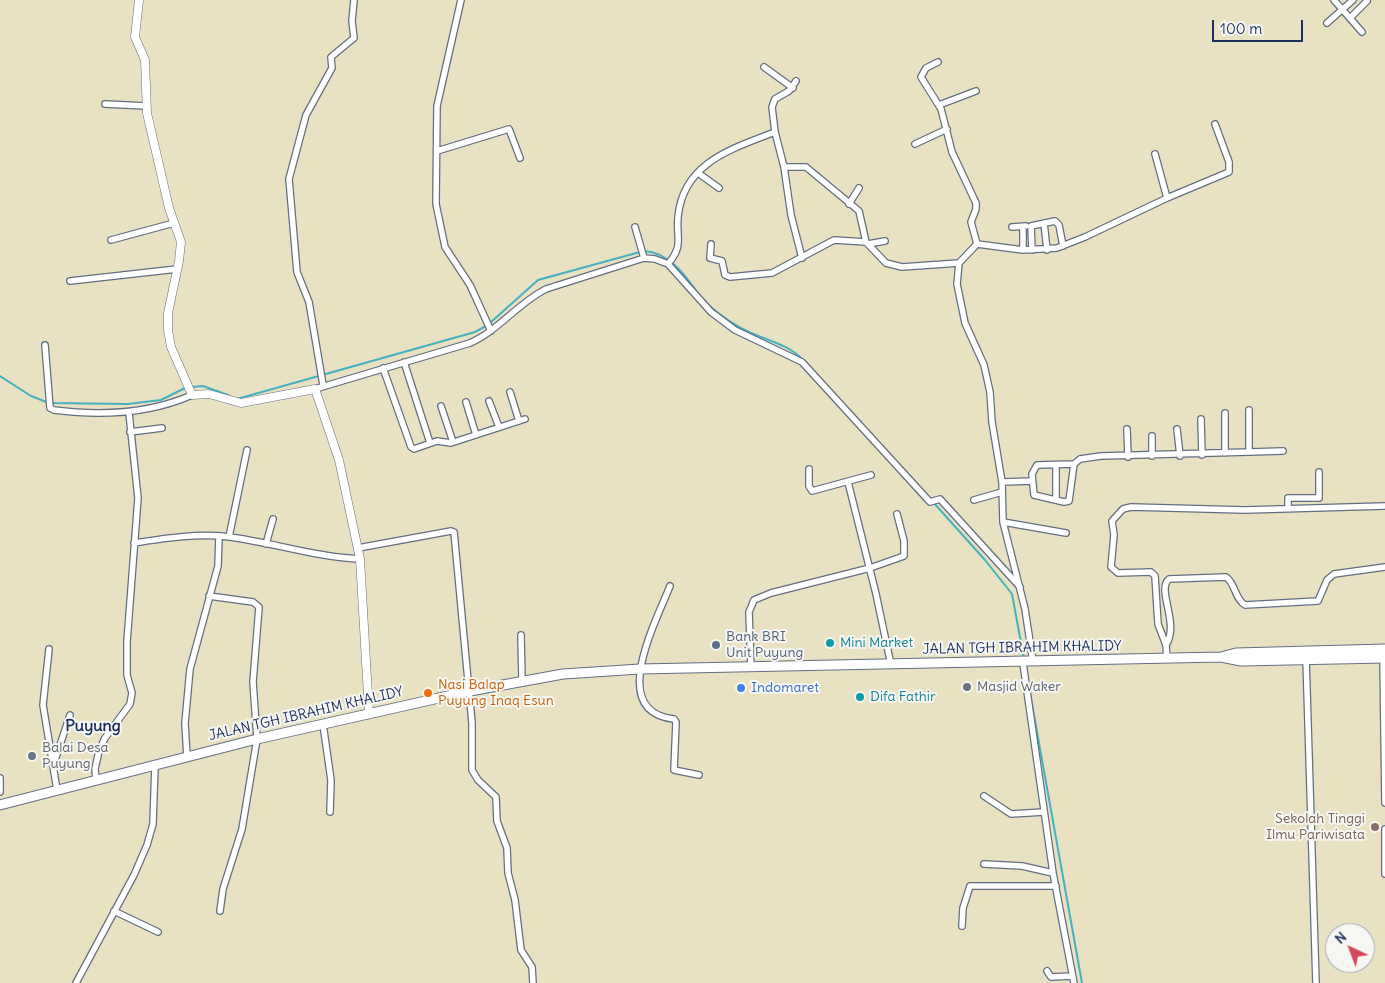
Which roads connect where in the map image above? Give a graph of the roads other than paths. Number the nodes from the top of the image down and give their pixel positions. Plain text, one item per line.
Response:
1 (138, 0) edge
2 (354, 0) edge
3 (460, 0) edge
4 (1334, 0) edge
5 (1352, 0) edge
6 (1367, 2) dead end
7 (1343, 9) junction
8 (1350, 18) junction
9 (1327, 23) dead end
10 (1362, 32) dead end
11 (938, 62) dead end
12 (764, 67) dead end
13 (796, 81) dead end
14 (792, 88) junction
15 (976, 90) dead end
16 (106, 104) dead end
17 (939, 105) junction
18 (146, 106) junction
19 (1215, 124) dead end
20 (947, 129) junction
21 (775, 132) junction
22 (915, 144) dead end
23 (437, 151) junction
24 (1155, 154) dead end
25 (520, 158) dead end
26 (784, 167) junction
27 (698, 173) junction
28 (719, 188) dead end
29 (859, 188) dead end
30 (1167, 198) junction
31 (849, 204) junction
32 (174, 223) junction
33 (1044, 223) junction
34 (1030, 226) junction
35 (635, 227) dead end
36 (1012, 227) dead end
37 (1023, 227) junction
38 (111, 240) dead end
39 (885, 241) dead end
40 (867, 243) junction
41 (711, 244) dead end
42 (977, 244) junction
43 (1063, 246) junction
44 (1023, 250) junction
45 (1032, 250) junction
46 (1047, 250) junction
47 (643, 254) junction
48 (802, 258) junction
49 (669, 262) junction
50 (959, 263) junction
51 (177, 269) junction
52 (70, 281) dead end
53 (489, 327) junction
54 (45, 345) dead end
55 (404, 362) junction
56 (383, 368) junction
57 (323, 384) junction
58 (315, 389) junction
59 (190, 391) junction
60 (510, 392) dead end
61 (489, 401) dead end
62 (466, 402) dead end
63 (441, 406) dead end
64 (1249, 410) dead end
65 (129, 413) junction
66 (1225, 413) dead end
67 (1201, 419) dead end
68 (499, 427) junction
69 (162, 428) dead end
70 (1127, 429) dead end
71 (1177, 429) dead end
72 (130, 432) junction
73 (476, 435) junction
74 (1152, 436) dead end
75 (453, 442) junction
76 (430, 443) junction
77 (246, 450) dead end
78 (1283, 451) dead end
79 (1249, 452) junction
80 (1225, 453) junction
81 (1202, 454) junction
82 (1152, 456) junction
83 (1180, 456) junction
84 (1128, 457) junction
85 (1074, 464) junction
86 (1056, 465) junction
87 (809, 469) dead end
88 (1319, 472) dead end
89 (871, 475) dead end
90 (1032, 481) junction
91 (848, 482) junction
92 (1002, 482) junction
93 (1002, 492) junction
94 (974, 500) dead end
95 (1056, 500) junction
96 (1385, 506) edge
97 (1288, 507) junction
98 (897, 514) dead end
99 (272, 519) dead end
100 (1003, 522) junction
101 (1066, 533) dead end
102 (219, 537) junction
103 (229, 537) junction
104 (134, 543) junction
105 (266, 544) junction
106 (358, 548) junction
107 (360, 559) junction
108 (1385, 567) edge
109 (870, 568) junction
110 (670, 586) dead end
111 (1020, 587) junction
112 (209, 596) junction
113 (521, 635) dead end
114 (1166, 645) junction
115 (49, 648) dead end
116 (1384, 655) edge
117 (1221, 658) junction
118 (1306, 658) junction
119 (1167, 659) junction
120 (1028, 663) junction
121 (891, 665) junction
122 (751, 668) junction
123 (640, 669) junction
124 (1384, 674) edge
125 (522, 680) junction
126 (470, 691) junction
127 (369, 713) junction
128 (70, 715) dead end
129 (322, 724) junction
130 (257, 739) junction
131 (186, 757) junction
132 (155, 765) junction
133 (54, 766) junction
134 (699, 776) dead end
135 (0, 778) edge
136 (96, 779) junction
137 (57, 790) junction
138 (0, 792) edge
139 (984, 796) dead end
140 (0, 805) edge
141 (1385, 805) edge
142 (330, 812) dead end
143 (1044, 812) junction
144 (1385, 829) edge
145 (984, 864) dead end
146 (1053, 873) junction
147 (1385, 874) edge
148 (1056, 886) junction
149 (114, 911) junction
150 (220, 911) dead end
151 (962, 926) dead end
152 (158, 932) dead end
153 (1048, 971) dead end
154 (1073, 980) edge
155 (76, 983) edge
156 (533, 983) edge
157 (1316, 983) edge

1 - 18 street
2 - 57 street
3 - 23 street
4 - 7 street
5 - 7 street
6 - 8 street
7 - 8 street
7 - 9 street
8 - 10 street
11 - 17 street
12 - 14 street
13 - 14 street
14 - 21 street
15 - 17 street
16 - 18 street
17 - 20 street
18 - 32 street
19 - 30 street
20 - 22 street
20 - 42 street
21 - 26 street
21 - 27 street
23 - 25 street
23 - 53 street
24 - 30 street
26 - 31 street
26 - 48 street
27 - 28 street
27 - 49 street
29 - 31 street
30 - 43 street
31 - 40 street
32 - 38 street
32 - 51 street
33 - 34 street
33 - 43 street
33 - 46 street
34 - 37 street
34 - 45 street
35 - 47 street
36 - 37 street
37 - 44 street
39 - 40 street
40 - 48 street
40 - 50 street
41 - 48 street
42 - 44 street
42 - 50 street
43 - 46 street
44 - 45 street
45 - 46 street
47 - 49 street
47 - 53 street
49 - 111 street
50 - 92 street
51 - 52 street
51 - 59 street
53 - 55 street
54 - 65 street
55 - 56 street
55 - 76 street
56 - 57 street
56 - 76 street
57 - 58 street
58 - 59 street
58 - 106 street
59 - 65 street
60 - 68 street
61 - 68 street
62 - 73 street
63 - 75 street
64 - 79 street
65 - 72 street
66 - 80 street
67 - 81 street
68 - 73 street
69 - 72 street
70 - 84 street
71 - 83 street
72 - 104 street
73 - 75 street
74 - 82 street
75 - 76 street
77 - 103 street
78 - 79 street
79 - 80 street
80 - 81 street
81 - 83 street
82 - 83 street
82 - 84 street
84 - 85 street
85 - 86 street
85 - 95 street
86 - 90 street
86 - 95 street
87 - 91 street
88 - 97 street
89 - 91 street
90 - 92 street
90 - 95 street
91 - 109 street
92 - 93 street
93 - 94 street
93 - 100 street
96 - 97 street
97 - 114 street
98 - 109 street
99 - 105 street
100 - 101 street
100 - 111 street
102 - 103 street
102 - 104 street
102 - 112 street
103 - 105 street
104 - 136 street
105 - 107 street
106 - 107 street
106 - 126 street
107 - 127 street
108 - 114 street
109 - 121 street
109 - 122 street
110 - 123 street
111 - 120 street
112 - 130 street
112 - 131 street
113 - 125 street
114 - 119 street
115 - 133 street
116 - 117 main road, JALAN TGH IBRAHIM KHALIDY
116 - 118 main road, JALAN TGH IBRAHIM KHALIDY
116 - 124 street
117 - 118 main road, JALAN TGH IBRAHIM KHALIDY
117 - 119 main road, JALAN TGH IBRAHIM KHALIDY
118 - 157 street
119 - 120 main road, JALAN TGH IBRAHIM KHALIDY
120 - 121 main road, JALAN TGH IBRAHIM KHALIDY
120 - 143 street
121 - 122 main road, JALAN TGH IBRAHIM KHALIDY
122 - 123 main road, JALAN TGH IBRAHIM KHALIDY
123 - 125 main road, JALAN TGH IBRAHIM KHALIDY
123 - 134 street
124 - 141 street
125 - 126 main road, JALAN TGH IBRAHIM KHALIDY
126 - 127 main road, JALAN TGH IBRAHIM KHALIDY
126 - 156 street
127 - 129 main road, JALAN TGH IBRAHIM KHALIDY
128 - 133 street
129 - 130 main road, JALAN TGH IBRAHIM KHALIDY
129 - 142 street
130 - 131 main road, JALAN TGH IBRAHIM KHALIDY
130 - 150 street
131 - 132 main road, JALAN TGH IBRAHIM KHALIDY
132 - 136 main road, JALAN TGH IBRAHIM KHALIDY
132 - 149 street
133 - 137 street
135 - 138 street
136 - 137 main road, JALAN TGH IBRAHIM KHALIDY
137 - 140 main road, JALAN TGH IBRAHIM KHALIDY
139 - 143 street
143 - 146 street
144 - 147 street
145 - 146 street
146 - 148 street
148 - 151 street
148 - 154 street
149 - 152 street
149 - 155 street
153 - 154 street

